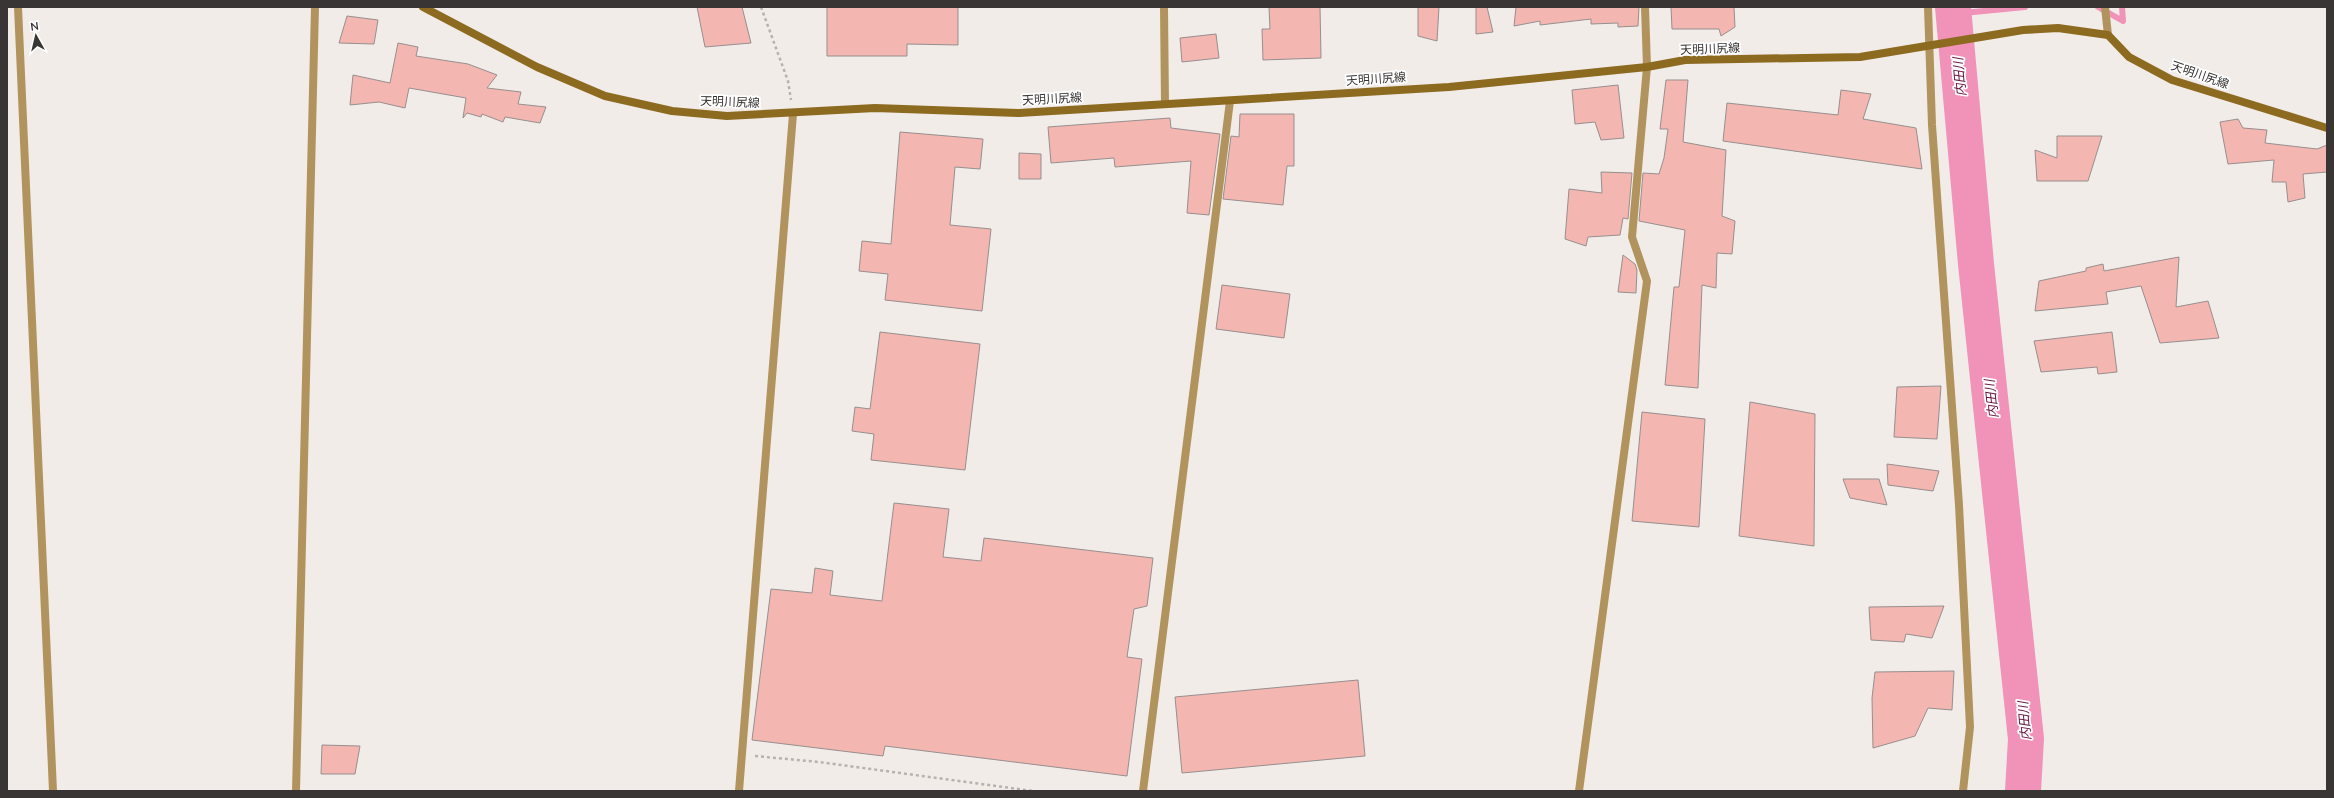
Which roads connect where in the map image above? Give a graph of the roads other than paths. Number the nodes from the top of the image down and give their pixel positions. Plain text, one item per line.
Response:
1 (18, 7) edge
2 (315, 7) edge
3 (423, 7) edge
4 (1164, 7) edge
5 (1645, 7) edge
6 (1928, 7) edge
7 (2105, 7) edge
8 (2108, 35) junction
9 (1935, 44) junction
10 (1647, 67) junction
11 (1230, 101) junction
12 (1165, 104) junction
13 (793, 114) junction
14 (2327, 128) edge
15 (53, 791) edge
16 (296, 791) edge
17 (739, 791) edge
18 (1142, 791) edge
19 (1579, 791) edge
20 (1962, 791) edge

1 - 15 street
2 - 16 street
3 - 13 main road, 天明川尻線
4 - 12 street
5 - 10 street
6 - 9 street
7 - 8 street
8 - 9 main road, 天明川尻線
8 - 14 main road, 天明川尻線
9 - 10 main road, 天明川尻線
9 - 20 street
10 - 11 main road, 天明川尻線
10 - 19 street
11 - 12 main road, 天明川尻線
11 - 18 street
12 - 13 main road, 天明川尻線
13 - 17 street

